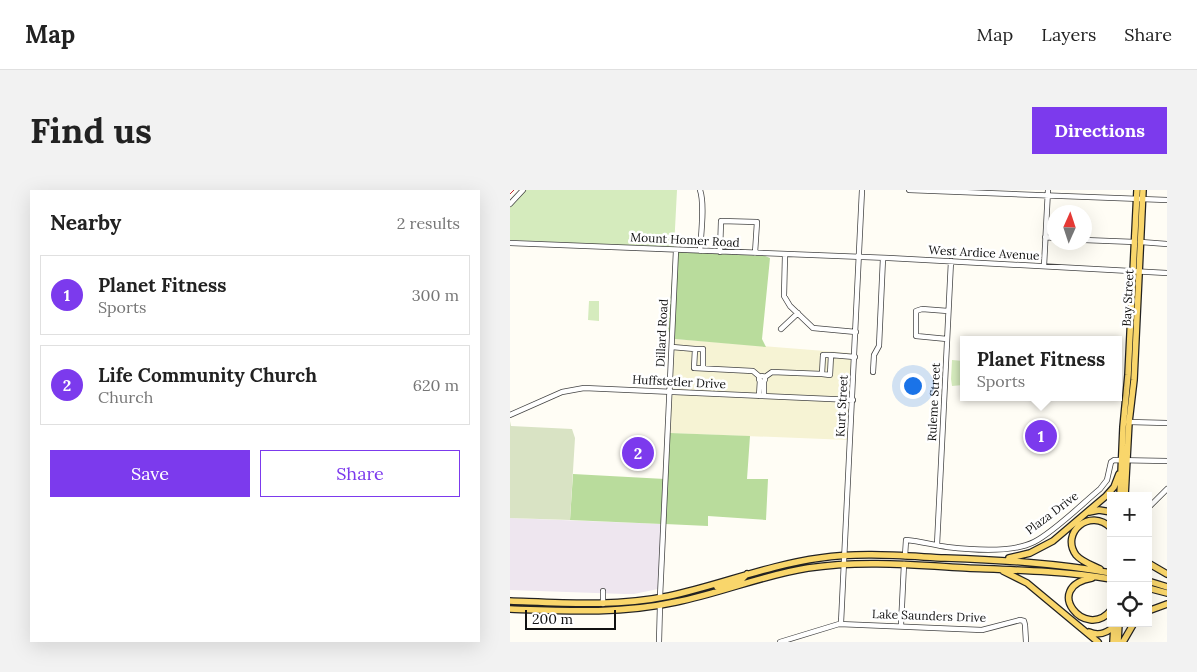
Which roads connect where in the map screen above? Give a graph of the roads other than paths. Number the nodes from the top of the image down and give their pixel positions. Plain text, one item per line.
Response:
1 (523, 190) edge
2 (700, 190) edge
3 (862, 190) edge
4 (909, 190) edge
5 (1137, 190) edge
6 (1143, 190) edge
7 (1048, 193) edge
8 (1138, 199) junction
9 (1167, 200) edge
10 (510, 204) edge
11 (1046, 238) joint
12 (1092, 240) edge
13 (510, 242) edge
14 (1138, 242) junction
15 (1167, 244) edge
16 (676, 250) junction
17 (700, 251) junction
18 (720, 252) junction
19 (755, 254) junction
20 (785, 255) junction
21 (859, 257) junction
22 (883, 258) junction
23 (951, 261) junction
24 (1044, 266) junction
25 (1136, 271) junction
26 (1167, 273) edge
27 (948, 311) junction
28 (798, 313) junction
29 (781, 329) dead end
30 (856, 332) junction
31 (947, 339) junction
32 (672, 347) junction
33 (695, 349) junction
34 (831, 355) junction
35 (855, 357) junction
36 (703, 368) junction
37 (873, 372) dead end
38 (822, 374) junction
39 (762, 377) junction
40 (670, 392) junction
41 (1130, 392) junction
42 (762, 394) junction
43 (853, 400) junction
44 (510, 415) edge
45 (1130, 422) junction
46 (1167, 423) edge
47 (1124, 459) junction
48 (1167, 461) edge
49 (1121, 468) junction
50 (1167, 489) edge
51 (1120, 492) edge
52 (1125, 492) edge
53 (1152, 504) edge
54 (1107, 511) edge
55 (1086, 513) junction
56 (1107, 525) edge
57 (937, 544) junction
58 (845, 555) junction
59 (905, 556) junction
60 (930, 557) junction
61 (996, 560) junction
62 (844, 564) junction
63 (884, 564) junction
64 (904, 564) junction
65 (1152, 565) edge
66 (996, 569) junction
67 (1107, 571) edge
68 (1107, 572) edge
69 (748, 573) junction
70 (1167, 574) edge
71 (1099, 577) junction
72 (1107, 578) edge
73 (1151, 582) edge
74 (1167, 587) edge
75 (1152, 589) edge
76 (691, 590) junction
77 (603, 591) dead end
78 (713, 592) junction
79 (1167, 593) edge
80 (660, 597) junction
81 (510, 601) edge
82 (519, 601) junction
83 (566, 603) junction
84 (603, 604) junction
85 (1167, 604) edge
86 (660, 605) junction
87 (510, 607) edge
88 (520, 609) junction
89 (636, 609) junction
90 (1152, 610) edge
91 (1107, 615) edge
92 (841, 624) junction
93 (901, 625) junction
94 (1112, 627) edge
95 (1116, 627) edge
96 (1116, 627) edge
97 (1132, 627) edge
98 (1084, 630) junction
99 (659, 642) edge
100 (780, 642) edge
101 (1026, 642) edge
102 (1098, 642) edge
103 (1113, 642) edge
104 (1118, 642) edge
105 (1123, 642) edge

1 - 10 street
2 - 17 street
3 - 21 street, Kurt Street
4 - 7 street
5 - 8 main road, Bay Street
6 - 8 main road, Bay Street
7 - 8 street
7 - 11 street
8 - 9 street
8 - 14 main road, Bay Street
11 - 24 street
12 - 14 street
13 - 16 street, Mount Homer Road
14 - 15 street
14 - 25 main road, Bay Street
16 - 17 street, Mount Homer Road
16 - 32 street, Dillard Road
17 - 18 street, Mount Homer Road
18 - 19 street, Mount Homer Road
18 - 19 street
19 - 20 street, Mount Homer Road
20 - 21 street, Mount Homer Road
20 - 28 street
21 - 22 street, West Ardice Avenue
21 - 30 street, Kurt Street
22 - 23 street, West Ardice Avenue
22 - 37 street
23 - 24 street, West Ardice Avenue
23 - 27 street, Ruleme Street
24 - 25 street, West Ardice Avenue
25 - 26 street, West Ardice Avenue
25 - 41 main road, Bay Street
27 - 31 street, Ruleme Street
27 - 31 street
28 - 29 street
28 - 30 street
30 - 35 street, Kurt Street
31 - 57 street, Ruleme Street
32 - 33 street
32 - 40 street, Dillard Road
33 - 36 street
33 - 36 street
34 - 35 street
34 - 38 street
34 - 38 street
35 - 43 street, Kurt Street
36 - 39 street
38 - 39 street
39 - 42 street
40 - 42 street, Huffstetler Drive
40 - 44 street, Huffstetler Drive
40 - 80 street, Dillard Road
41 - 45 main road, Bay Street
41 - 47 main road, Bay Street
42 - 43 street, Huffstetler Drive
43 - 58 street, Kurt Street
45 - 46 street
45 - 47 main road, Bay Street
47 - 48 street
47 - 49 main road, Bay Street
47 - 52 main road, Bay Street
47 - 57 street, Plaza Drive
49 - 51 main road, Bay Street
49 - 55 main road
50 - 53 street
54 - 55 main road
55 - 61 main road
56 - 67 main road
57 - 59 street
58 - 59 main road
58 - 62 street, Kurt Street
58 - 69 main road
59 - 60 main road
59 - 63 main road
60 - 61 main road
60 - 64 main road
61 - 68 main road
62 - 63 main road
62 - 78 main road
62 - 92 street, Kurt Street
63 - 64 main road
64 - 66 main road
64 - 93 street
65 - 70 main road
66 - 71 main road
66 - 98 main road
69 - 76 main road
69 - 78 main road
71 - 72 main road
71 - 91 main road
73 - 74 main road
75 - 79 main road
76 - 80 main road
76 - 86 main road
77 - 84 street
78 - 86 main road
80 - 84 main road
80 - 89 main road
81 - 82 main road
82 - 83 main road
82 - 87 main road
83 - 84 main road
83 - 88 main road
85 - 90 main road
86 - 89 main road
86 - 99 street
87 - 88 main road
88 - 89 main road
92 - 93 street, Lake Saunders Drive
92 - 100 street, Lake Saunders Drive
93 - 101 street, Lake Saunders Drive
94 - 98 main road
95 - 103 main road
96 - 104 main road
97 - 105 main road
98 - 102 main road

